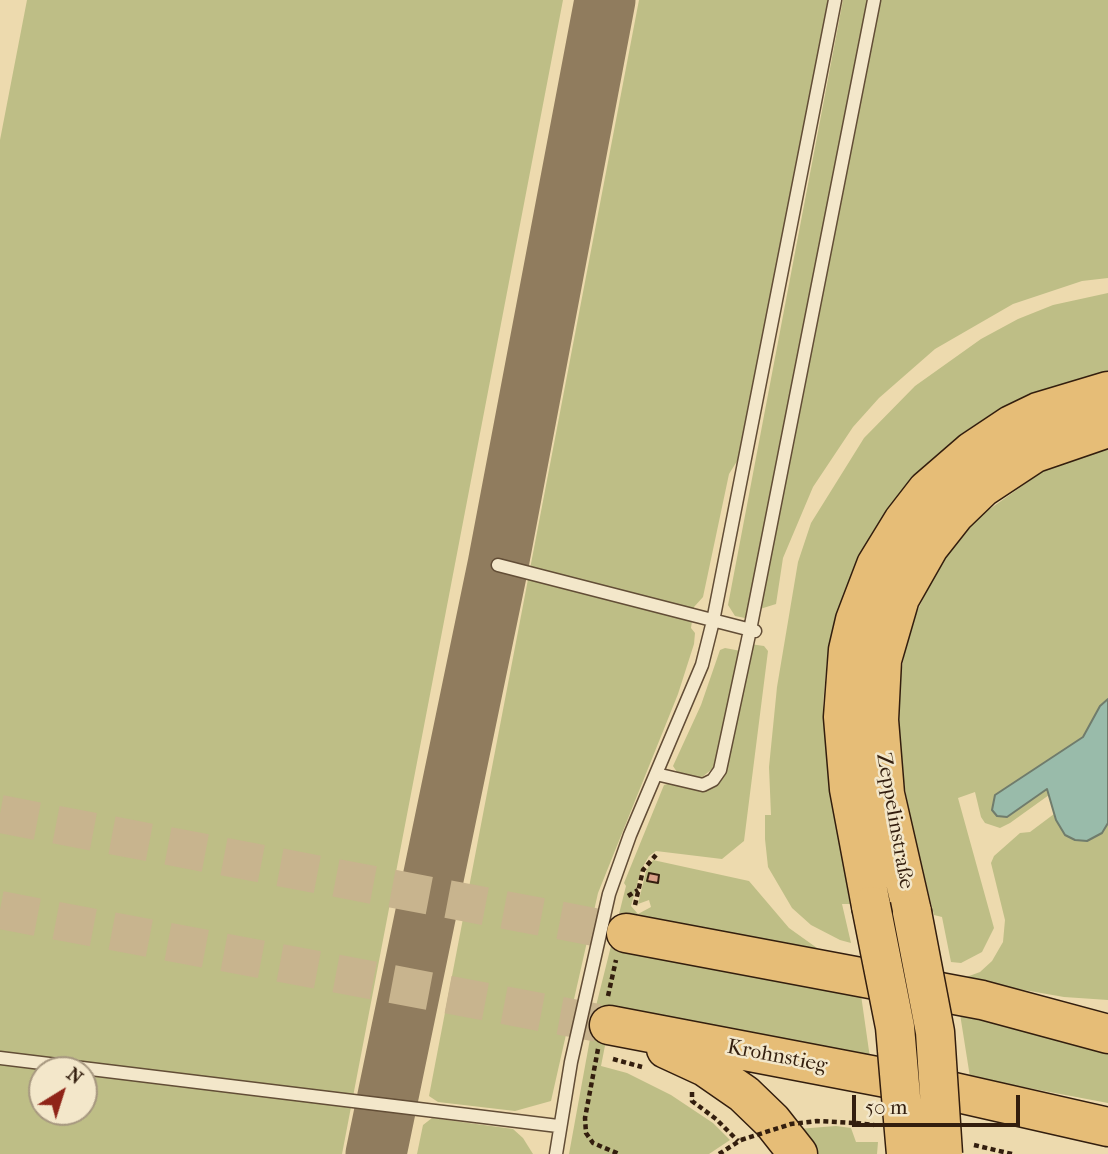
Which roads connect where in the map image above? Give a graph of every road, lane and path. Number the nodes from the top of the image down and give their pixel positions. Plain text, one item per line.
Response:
1 (835, 0) edge
2 (874, 0) edge
3 (1108, 391) edge
4 (1108, 428) edge
5 (498, 565) dead end
6 (713, 621) junction
7 (753, 630) junction
8 (656, 774) junction
9 (656, 855) dead end
10 (638, 890) junction
11 (629, 913) junction
12 (982, 1000) junction
13 (1108, 1014) edge
14 (1108, 1034) edge
15 (0, 1058) edge
16 (692, 1101) dead end
17 (874, 1125) dead end
18 (558, 1126) junction
19 (1108, 1127) edge
20 (739, 1140) junction
21 (958, 1150) edge
22 (556, 1154) edge
23 (719, 1154) edge
24 (798, 1154) edge
25 (906, 1154) edge
26 (1012, 1154) edge

1 - 6 lane
2 - 7 lane
3 - 25 highway, bridge
4 - 21 highway, Zeppelinstraße, bridge
5 - 6 lane
6 - 7 lane
6 - 8 lane
7 - 8 lane
8 - 18 lane
9 - 10 path
10 - 11 path
10 - 11 path
11 - 12 highway
12 - 13 highway
12 - 14 highway
15 - 18 lane
16 - 20 path
17 - 20 path, bridge
18 - 22 lane
19 - 24 highway, Krohnstieg
20 - 23 path
21 - 26 path

